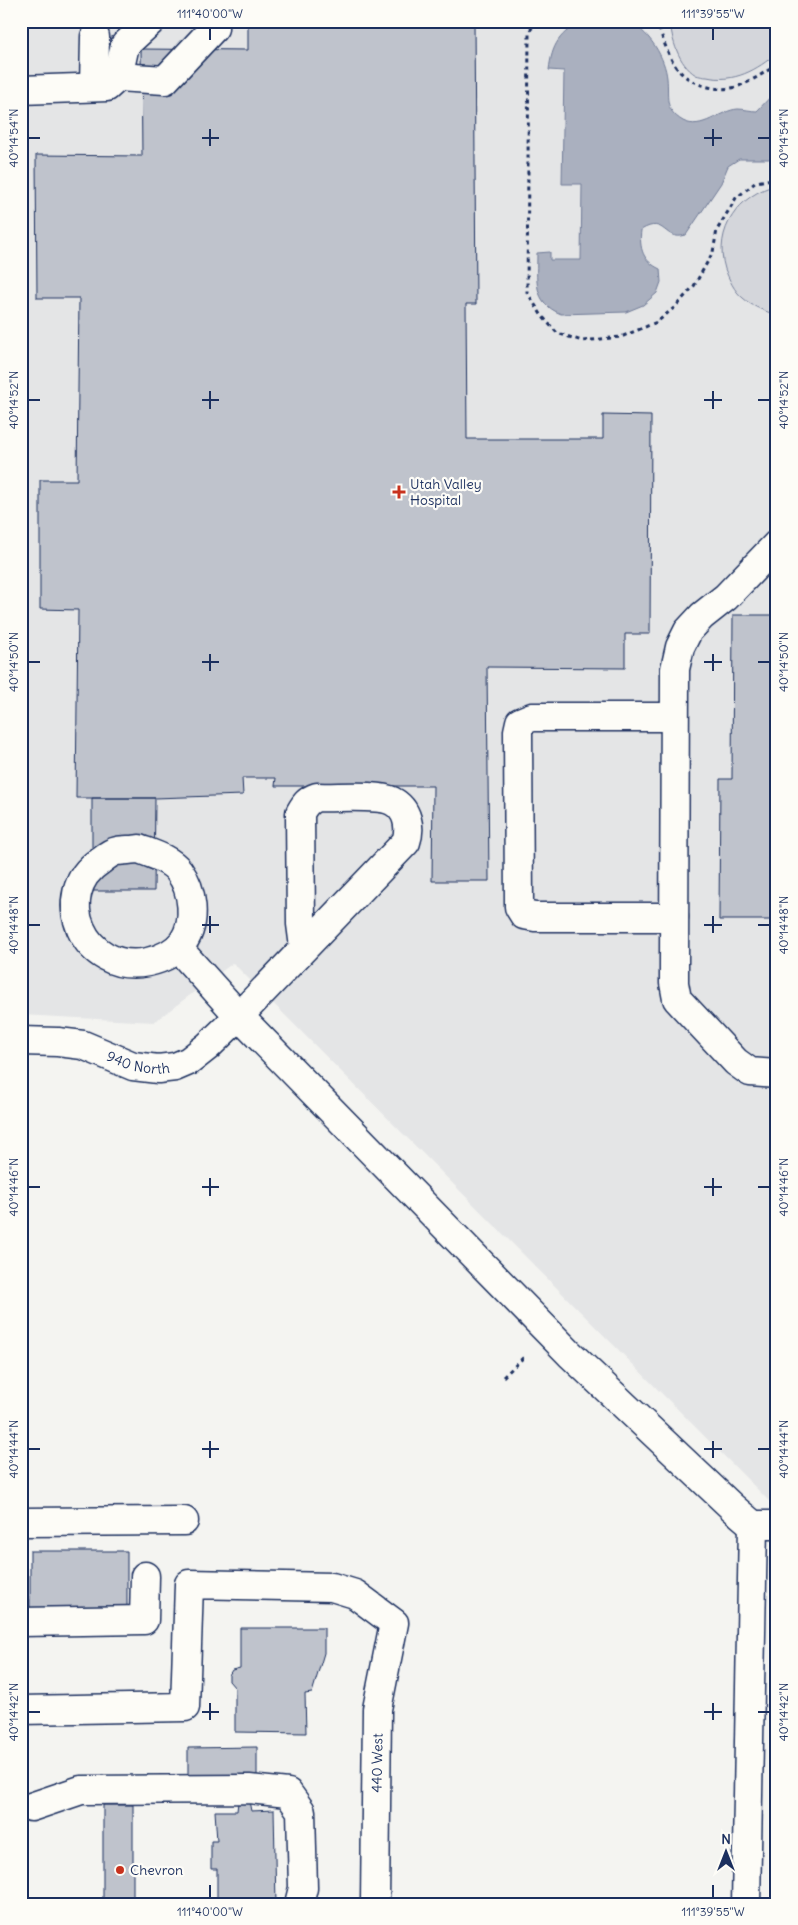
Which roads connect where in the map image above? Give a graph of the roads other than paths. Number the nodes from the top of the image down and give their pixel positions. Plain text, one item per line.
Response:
1 (151, 21) edge
2 (214, 21) edge
3 (95, 26) edge
4 (106, 82) junction
5 (21, 90) edge
6 (777, 544) edge
7 (674, 717) junction
8 (674, 917) junction
9 (304, 947) junction
10 (178, 948) junction
11 (239, 1016) junction
12 (21, 1041) edge
13 (772, 1074) edge
14 (184, 1521) dead end
15 (21, 1522) edge
16 (765, 1525) edge
17 (145, 1576) dead end
18 (21, 1622) edge
19 (21, 1710) edge
20 (31, 1807) dead end
21 (299, 1904) edge
22 (375, 1904) edge
23 (746, 1904) edge

1 - 4 street
2 - 4 street
3 - 4 street
4 - 5 street
6 - 7 street
7 - 8 street
7 - 8 street
8 - 13 street
9 - 9 street, 940 North
9 - 11 street, 940 North
10 - 10 street
10 - 11 street
11 - 12 street, 940 North
11 - 16 street
14 - 15 street
16 - 23 street
17 - 18 street
19 - 22 street, 440 West
20 - 21 street

